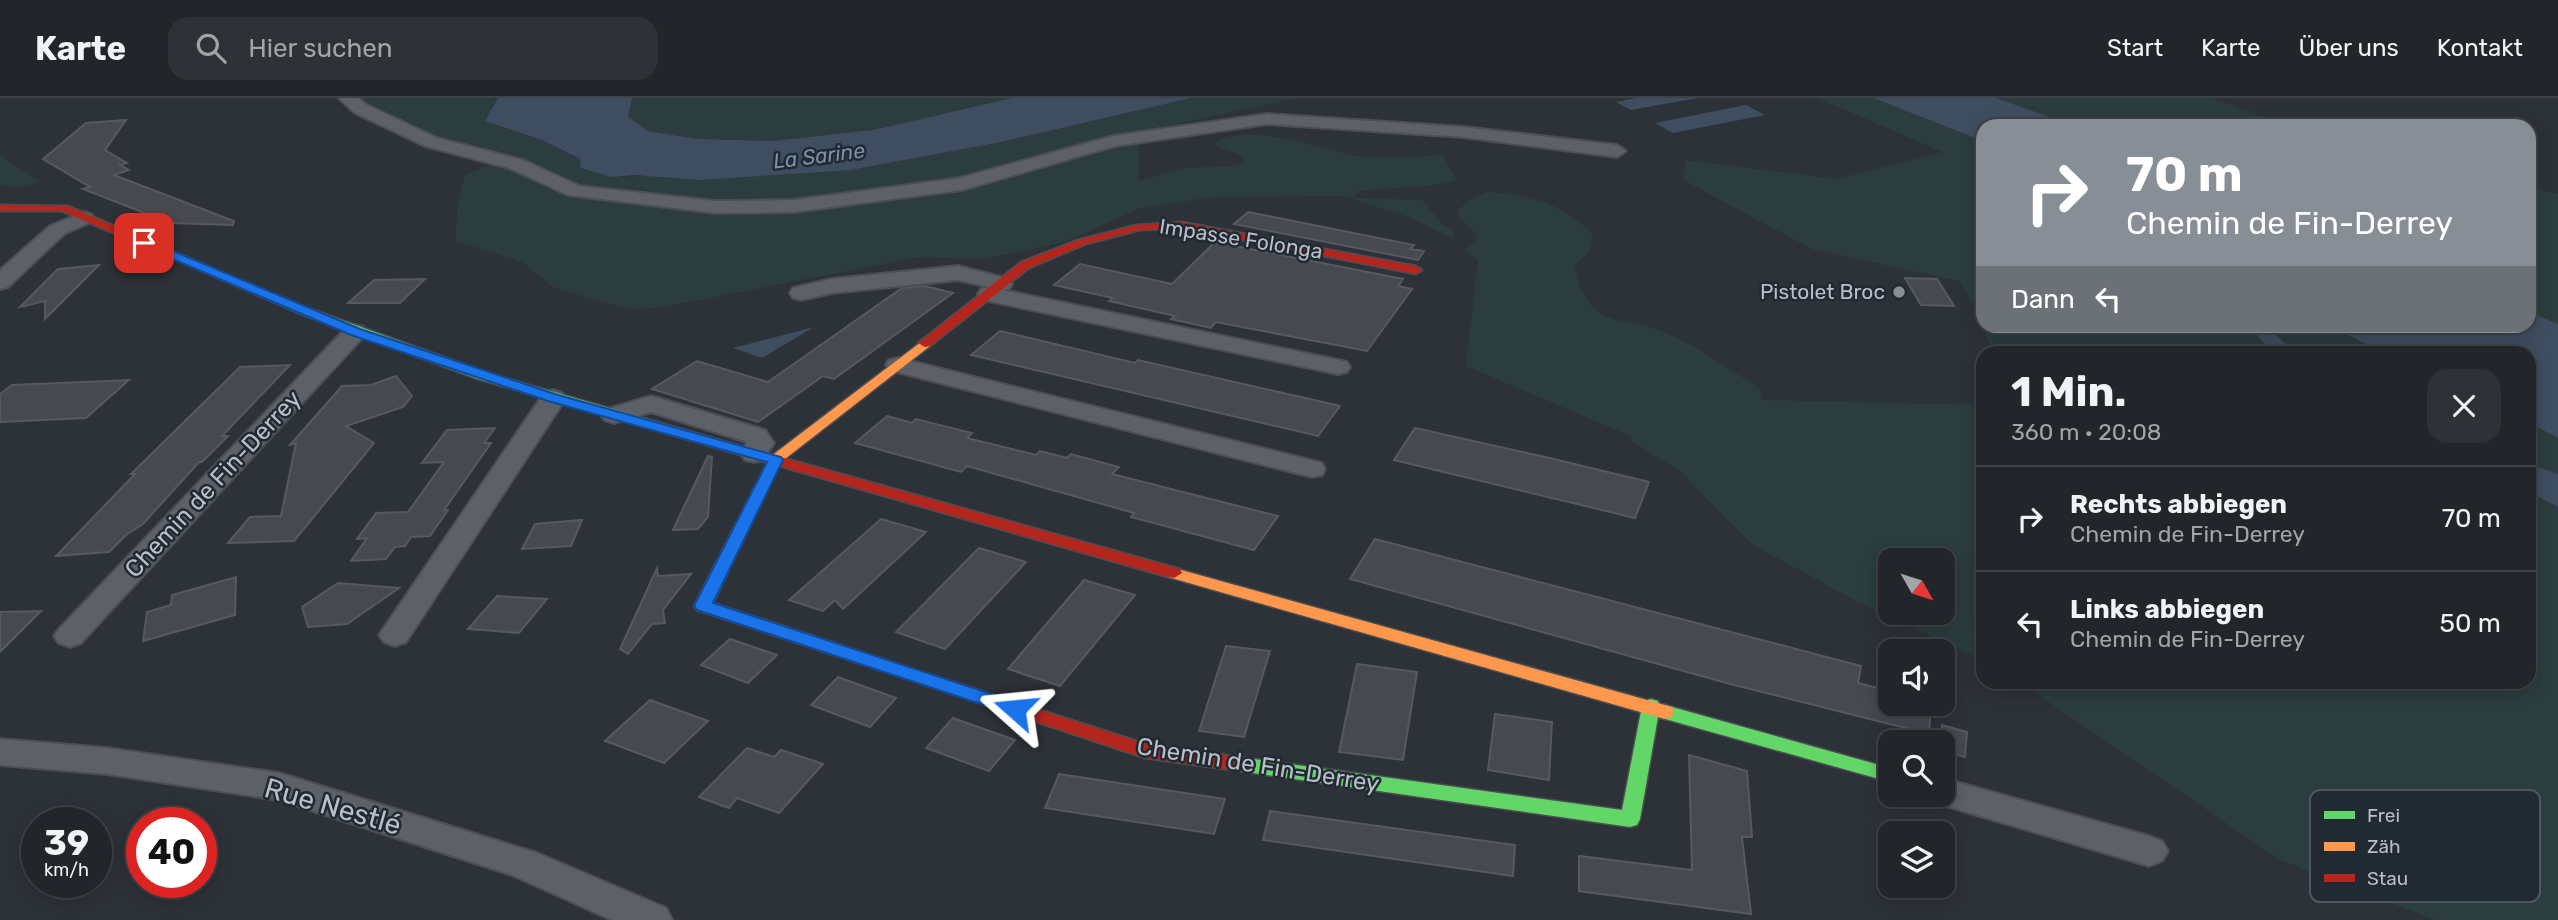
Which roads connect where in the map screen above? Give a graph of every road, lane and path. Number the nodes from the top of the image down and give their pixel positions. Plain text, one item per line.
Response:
1 (347, 98) edge
2 (1617, 151) dead end
3 (0, 208) edge
4 (84, 218) junction
5 (1416, 271) dead end
6 (0, 282) edge
7 (995, 289) junction
8 (801, 293) dead end
9 (355, 332) junction
10 (898, 365) junction
11 (1338, 367) dead end
12 (553, 398) junction
13 (614, 415) joint
14 (765, 457) junction
15 (1312, 469) dead end
16 (394, 635) dead end
17 (70, 636) dead end
18 (1651, 706) junction
19 (0, 752) edge
20 (1878, 772) edge
21 (1955, 794) edge
22 (2149, 850) dead end
23 (652, 920) edge

1 - 2 street
3 - 4 street
4 - 6 street
4 - 9 street
5 - 7 street, Impasse Folonga
7 - 8 street
7 - 10 street, Impasse Folonga
7 - 11 street
9 - 12 street
9 - 17 street, Chemin de Fin-Derrey
10 - 14 street, Impasse Folonga
10 - 15 street
12 - 13 street
12 - 16 street
13 - 14 street
14 - 18 street
14 - 18 street, Chemin de Fin-Derrey
18 - 20 street
19 - 23 street, Rue Nestlé
21 - 22 street

